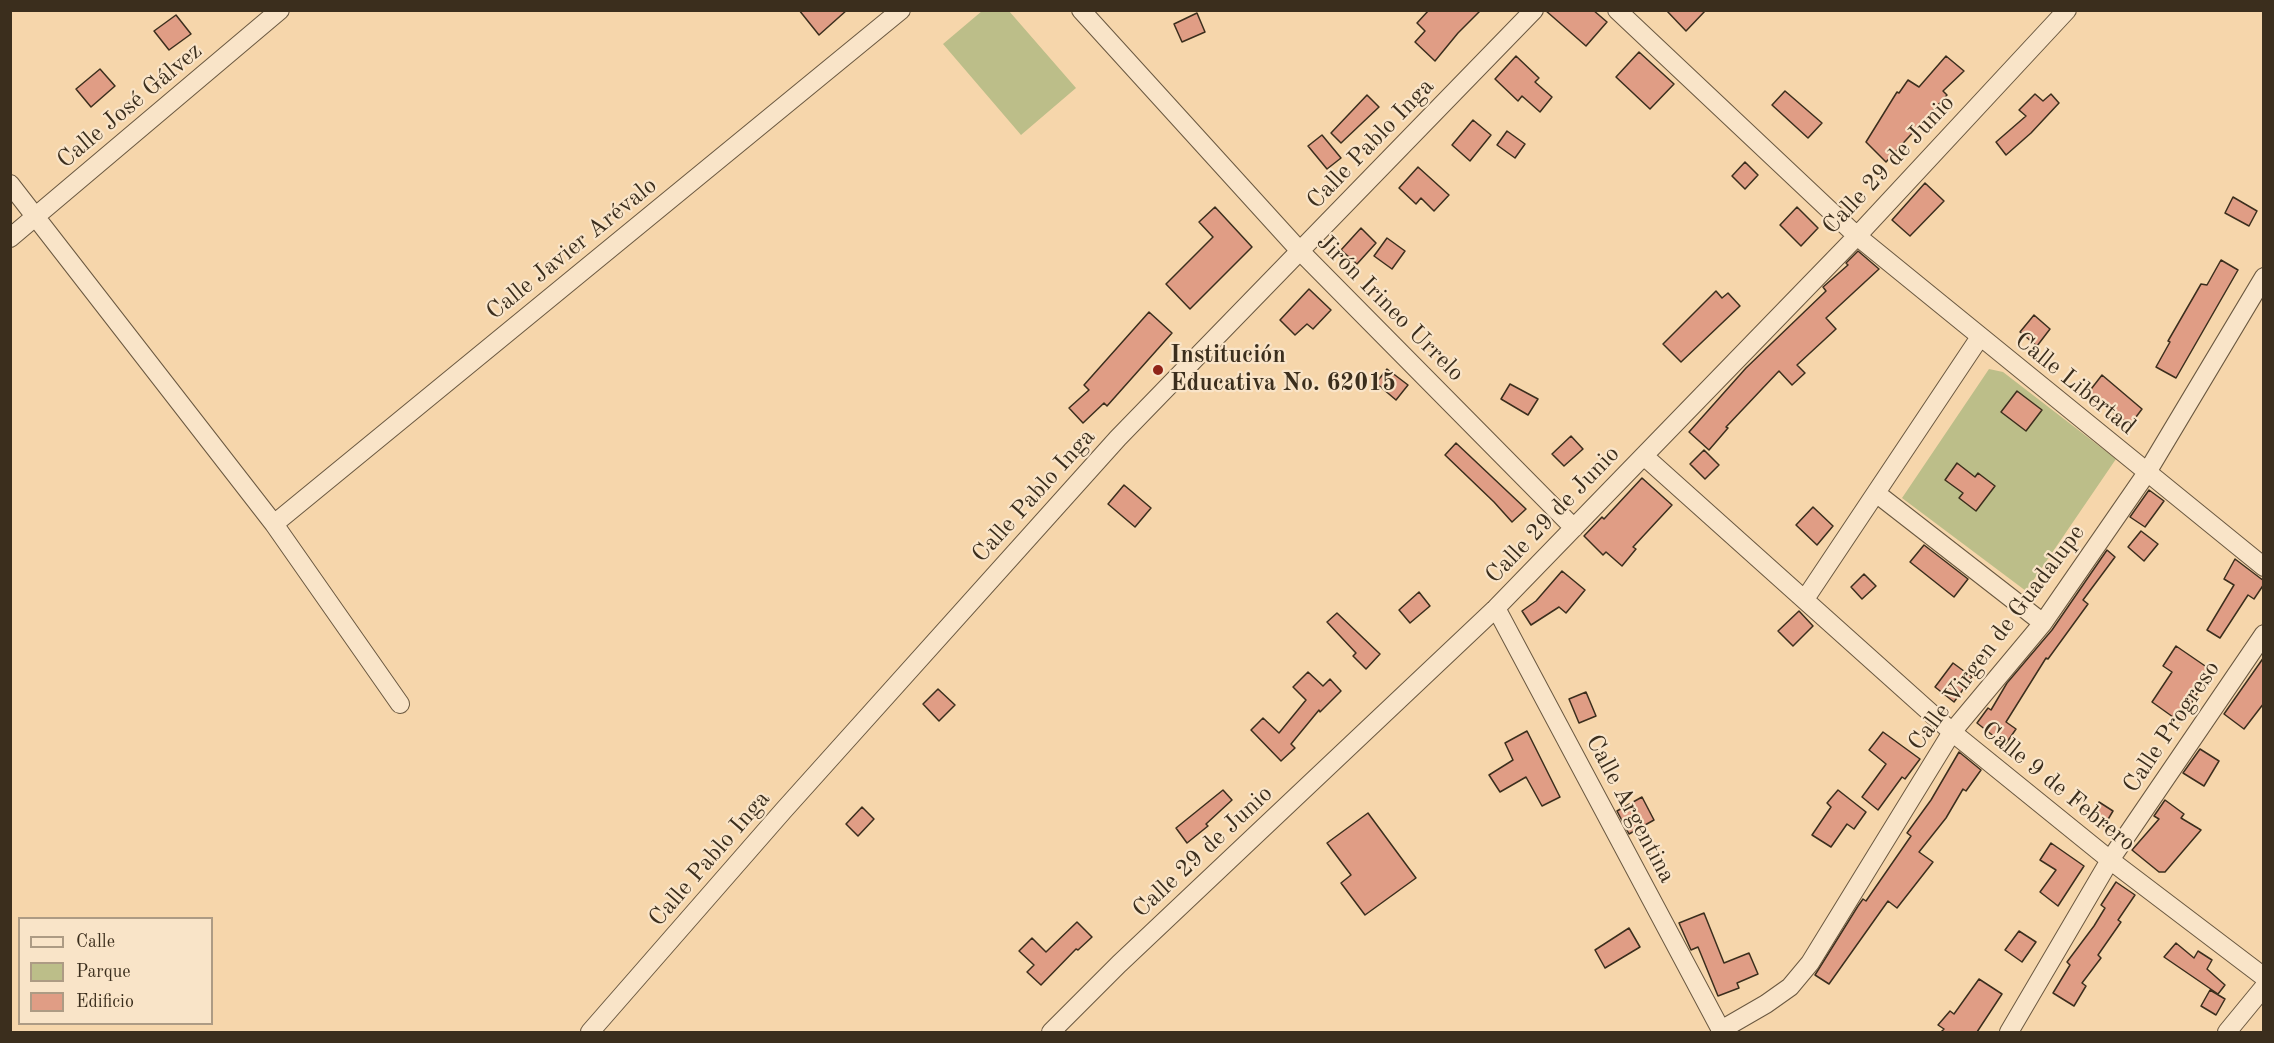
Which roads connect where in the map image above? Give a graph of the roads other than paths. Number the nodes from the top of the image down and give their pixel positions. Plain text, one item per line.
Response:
1 (280, 10) edge
2 (901, 10) edge
3 (1081, 10) edge
4 (1534, 10) edge
5 (1617, 10) edge
6 (2067, 10) edge
7 (10, 184) edge
8 (36, 218) junction
9 (1857, 236) junction
10 (10, 238) edge
11 (1300, 251) junction
12 (2264, 277) edge
13 (1980, 337) junction
14 (1644, 456) junction
15 (2146, 474) junction
16 (1876, 493) junction
17 (274, 524) junction
18 (1574, 528) junction
19 (2264, 567) edge
20 (1805, 599) junction
21 (1496, 608) junction
22 (2043, 623) junction
23 (2264, 634) edge
24 (400, 704) dead end
25 (1952, 732) junction
26 (2110, 860) junction
27 (2264, 977) edge
28 (2264, 987) edge
29 (1722, 1031) edge
30 (590, 1032) edge
31 (1051, 1032) edge
32 (2009, 1032) edge
33 (2227, 1032) edge

1 - 8 street, Calle José Gálvez
2 - 17 street, Calle Javier Arévalo
3 - 11 street, Jirón Irineo Urrelo
4 - 11 street, Calle Pablo Inga
5 - 9 street, Calle Libertad
6 - 9 street, Calle 29 de Junio
7 - 8 street
8 - 10 street, Calle José Gálvez
8 - 17 street
9 - 13 street, Calle Libertad
9 - 14 street, Calle 29 de Junio
11 - 18 street, Jirón Irineo Urrelo
11 - 30 street, Calle Pablo Inga
12 - 15 street, Calle Virgen de Guadalupe
13 - 15 street, Calle Libertad
13 - 16 street
14 - 18 street, Calle 29 de Junio
14 - 20 street, Calle 9 de Febrero
15 - 19 street, Calle Libertad
15 - 22 street, Calle Virgen de Guadalupe
16 - 20 street
16 - 22 street
17 - 24 street
18 - 21 street, Calle 29 de Junio
20 - 25 street, Calle 9 de Febrero
21 - 29 street, Calle Argentina
21 - 31 street, Calle 29 de Junio
22 - 25 street, Calle Virgen de Guadalupe
23 - 26 street, Calle Progreso
25 - 26 street, Calle 9 de Febrero
25 - 29 street, Calle Virgen de Guadalupe
26 - 27 street, Calle 9 de Febrero
26 - 32 street, Calle Progreso
28 - 33 street

